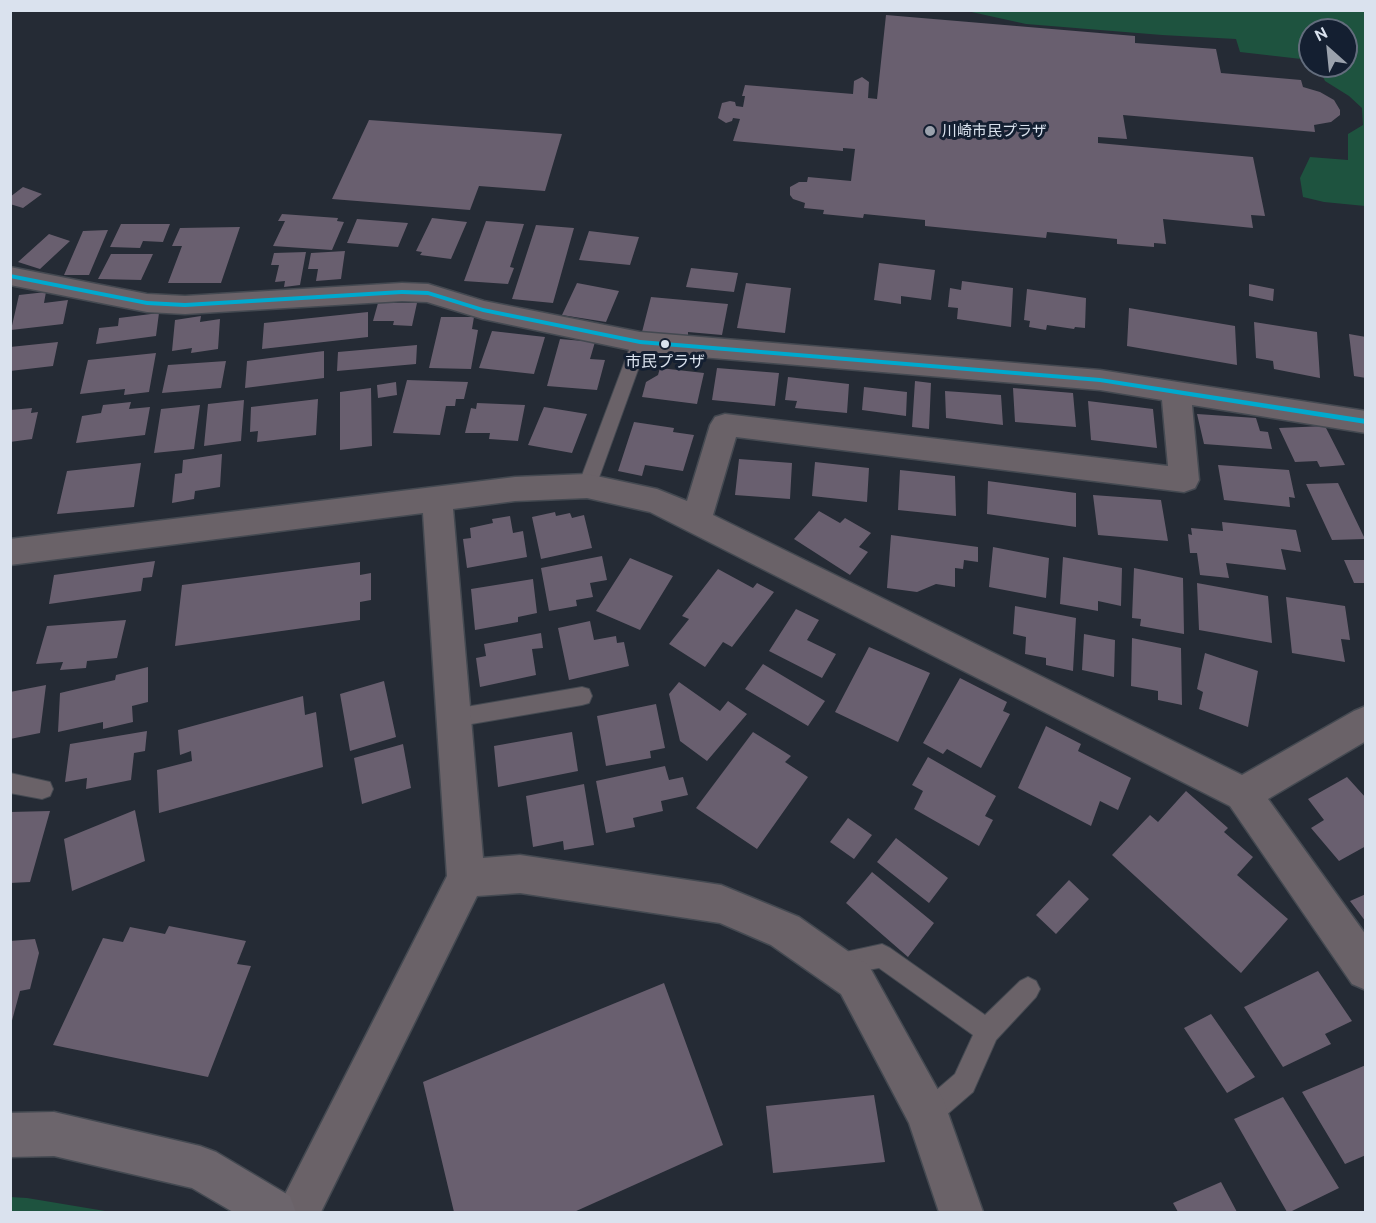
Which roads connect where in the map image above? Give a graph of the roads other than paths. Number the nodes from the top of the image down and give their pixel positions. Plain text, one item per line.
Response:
1 (10, 276) edge
2 (640, 342) junction
3 (1176, 392) junction
4 (1365, 422) edge
5 (587, 486) junction
6 (437, 498) junction
7 (696, 521) junction
8 (10, 552) edge
9 (582, 696) dead end
10 (454, 718) junction
11 (1365, 722) edge
12 (10, 783) edge
13 (42, 789) dead end
14 (1243, 794) junction
15 (466, 878) junction
16 (832, 965) junction
17 (1365, 970) edge
18 (1028, 989) dead end
19 (987, 1031) junction
20 (928, 1114) junction
21 (10, 1135) edge
22 (274, 1212) edge
23 (298, 1212) edge
24 (961, 1212) edge

1 - 2 street
2 - 3 street
2 - 5 lane
3 - 4 street
3 - 7 street
5 - 6 street
5 - 7 street
6 - 8 street
6 - 10 street
7 - 14 street
9 - 10 lane
10 - 15 street
11 - 14 street
12 - 13 lane
14 - 17 street
15 - 16 street
15 - 23 street
16 - 19 lane
16 - 20 street
18 - 19 lane
19 - 20 lane
20 - 24 street
21 - 22 street

